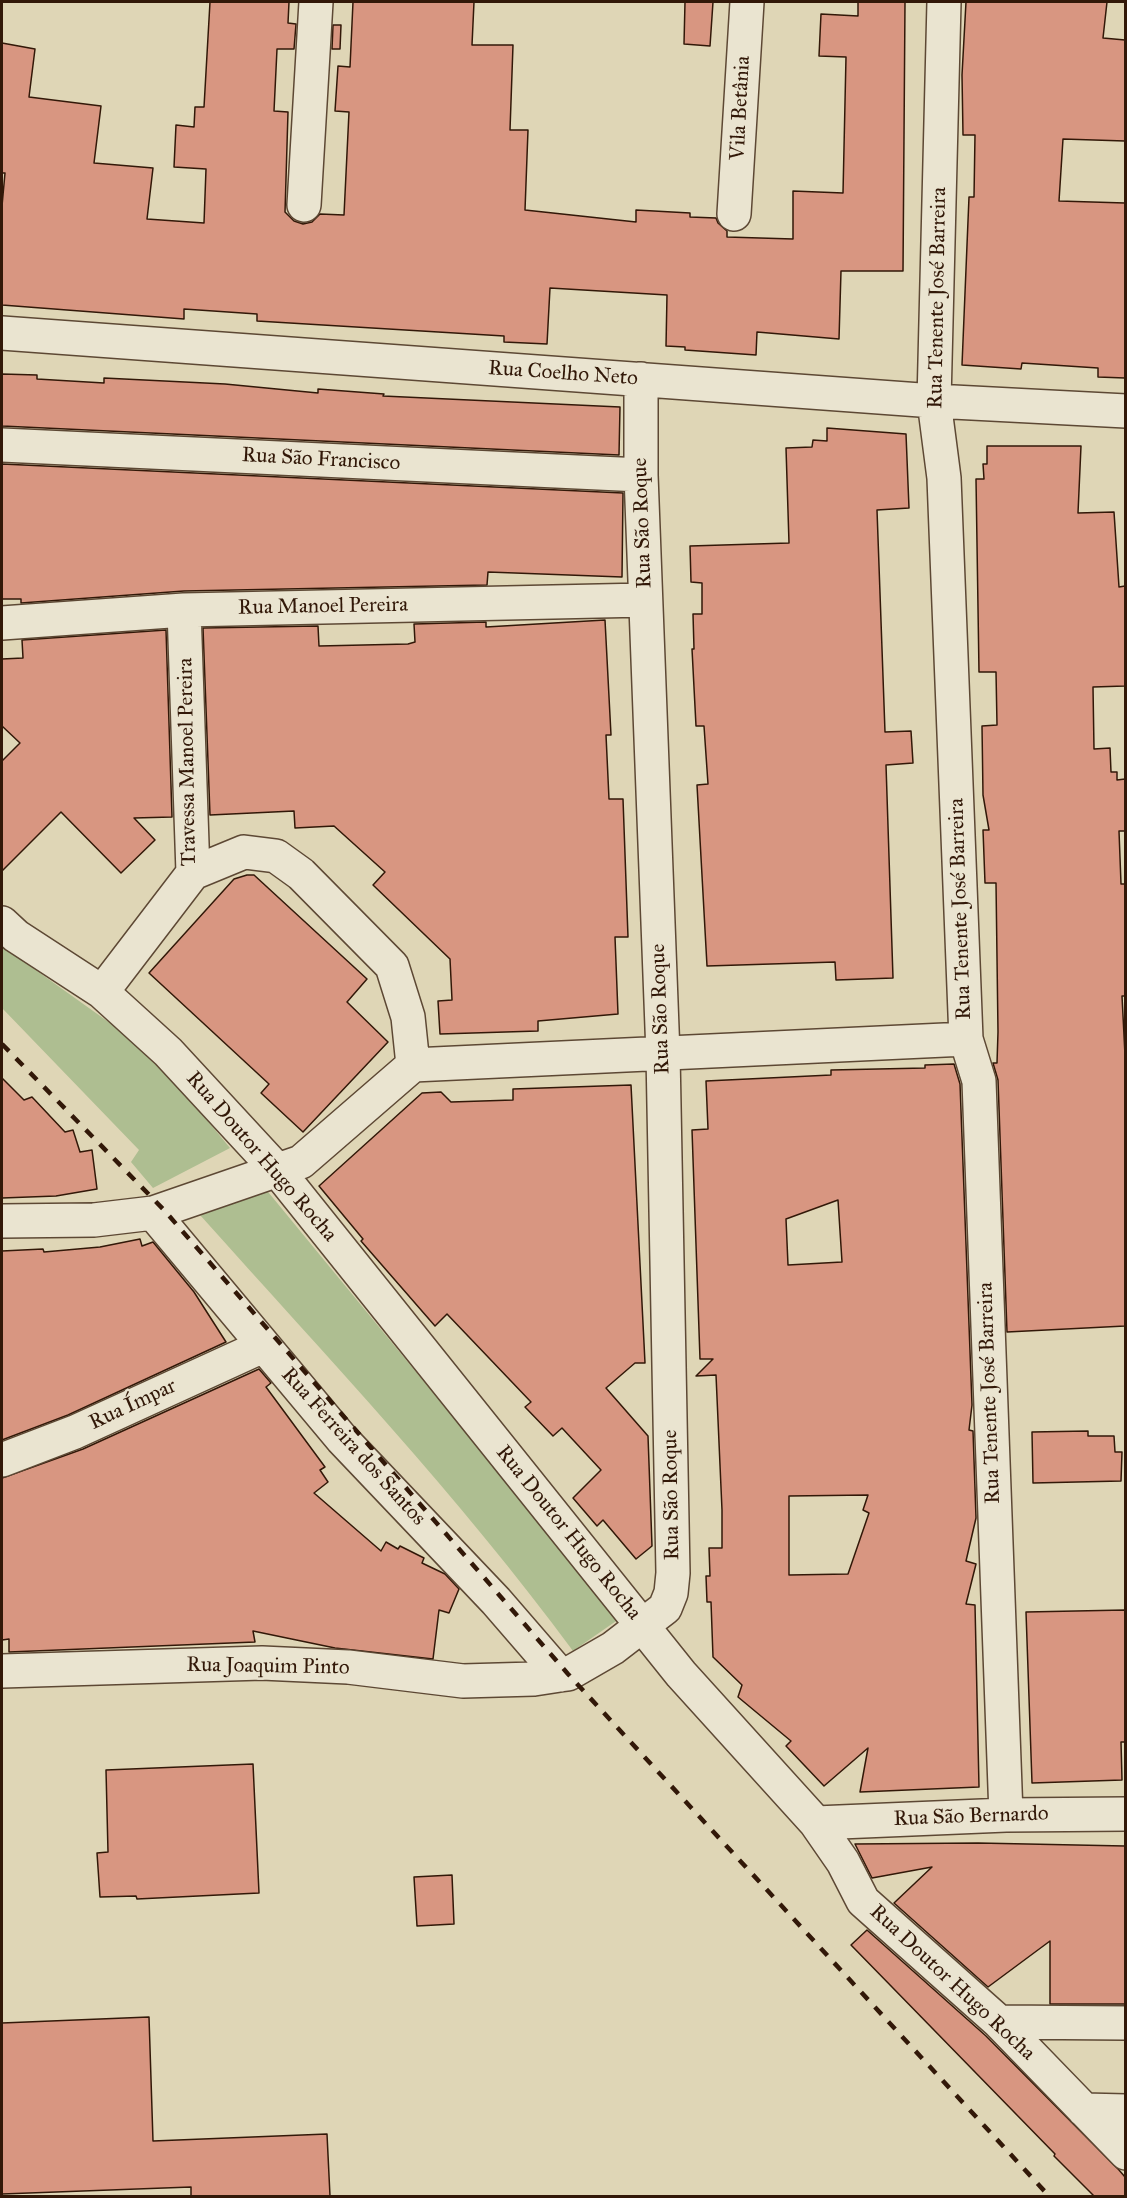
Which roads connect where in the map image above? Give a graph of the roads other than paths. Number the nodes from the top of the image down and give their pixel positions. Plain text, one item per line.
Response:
1 (316, 2) edge
2 (747, 2) edge
3 (944, 2) edge
4 (304, 205) dead end
5 (734, 214) dead end
6 (2, 333) edge
7 (641, 379) junction
8 (934, 402) junction
9 (1125, 411) edge
10 (2, 446) edge
11 (641, 475) junction
12 (645, 600) junction
13 (184, 610) junction
14 (2, 623) edge
15 (193, 873) junction
16 (2, 923) edge
17 (102, 992) junction
18 (966, 1039) junction
19 (663, 1054) junction
20 (413, 1065) junction
21 (278, 1171) junction
22 (153, 1213) junction
23 (2, 1221) edge
24 (263, 1346) junction
25 (2, 1460) edge
26 (641, 1625) junction
27 (2, 1671) edge
28 (547, 1677) junction
29 (1125, 1814) edge
30 (1006, 1815) junction
31 (816, 1822) junction
32 (999, 2022) junction
33 (1125, 2023) edge
34 (1084, 2110) junction
35 (1125, 2111) edge
36 (1125, 2153) edge

1 - 4 street
2 - 5 street, Vila Betânia
3 - 8 street, Rua Tenente José Barreira
6 - 7 street, Rua Coelho Neto
7 - 8 street, Rua Coelho Neto
7 - 11 street, Rua São Roque
8 - 9 street, Rua Coelho Neto
8 - 18 street, Rua Tenente José Barreira
10 - 11 street, Rua São Francisco
11 - 12 street, Rua São Roque
12 - 13 street, Rua Manoel Pereira
12 - 19 street, Rua São Roque
13 - 14 street, Rua Manoel Pereira
13 - 15 street, Travessa Manoel Pereira
15 - 17 street, Travessa Manoel Pereira
15 - 20 street
16 - 17 street, Rua Doutor Hugo Rocha
17 - 21 street, Rua Doutor Hugo Rocha
18 - 19 street
18 - 30 street, Rua Tenente José Barreira
19 - 20 street
19 - 26 street, Rua São Roque
20 - 21 street
21 - 22 street
21 - 26 street, Rua Doutor Hugo Rocha
22 - 23 street
22 - 24 street, Rua Ferreira dos Santos
24 - 25 street, Rua Ímpar
24 - 28 street, Rua Ferreira dos Santos
26 - 28 street
26 - 31 street, Rua Doutor Hugo Rocha
27 - 28 street, Rua Joaquim Pinto
29 - 30 street, Rua São Bernardo
30 - 31 street, Rua São Bernardo
31 - 32 street, Rua Doutor Hugo Rocha
32 - 33 street
32 - 34 street, Rua Doutor Hugo Rocha
34 - 35 street
34 - 36 street, Rua Doutor Hugo Rocha

